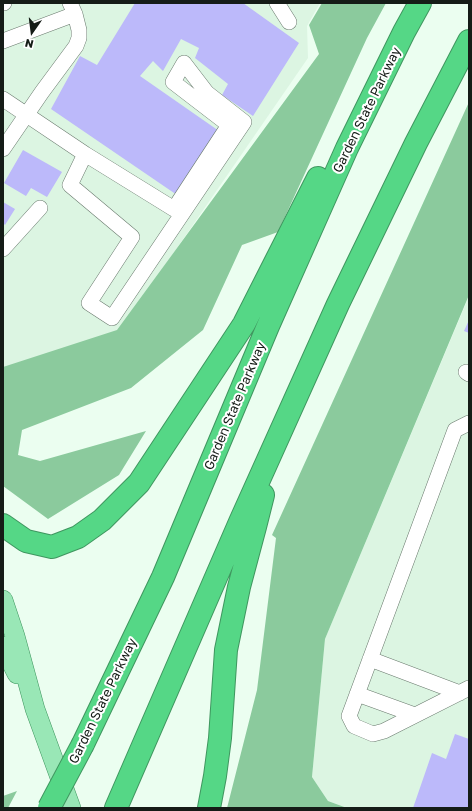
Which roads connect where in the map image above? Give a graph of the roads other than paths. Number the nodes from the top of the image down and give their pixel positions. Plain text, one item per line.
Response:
1 (277, 3) edge
2 (420, 3) edge
3 (73, 9) edge
4 (289, 22) dead end
5 (3, 41) edge
6 (469, 41) edge
7 (3, 99) edge
8 (26, 114) junction
9 (347, 148) junction
10 (3, 149) edge
11 (86, 154) junction
12 (40, 208) dead end
13 (3, 249) edge
14 (469, 423) edge
15 (274, 447) junction
16 (3, 525) edge
17 (3, 600) edge
18 (4, 653) edge
19 (370, 660) junction
20 (464, 690) edge
21 (357, 694) junction
22 (35, 709) junction
23 (415, 715) junction
24 (49, 808) edge
25 (71, 808) edge
26 (116, 808) edge
27 (209, 808) edge

1 - 4 lane
2 - 9 highway, Garden State Parkway
3 - 5 lane
3 - 8 lane
6 - 15 highway
7 - 8 lane
8 - 10 lane
8 - 11 lane
9 - 16 highway
9 - 24 highway, Garden State Parkway, bridge
11 - 11 lane
12 - 13 lane
14 - 19 lane
15 - 26 highway
15 - 27 highway
17 - 22 main road
18 - 22 main road
19 - 20 lane
19 - 21 lane
20 - 23 lane
21 - 23 lane
21 - 23 lane
22 - 25 main road

